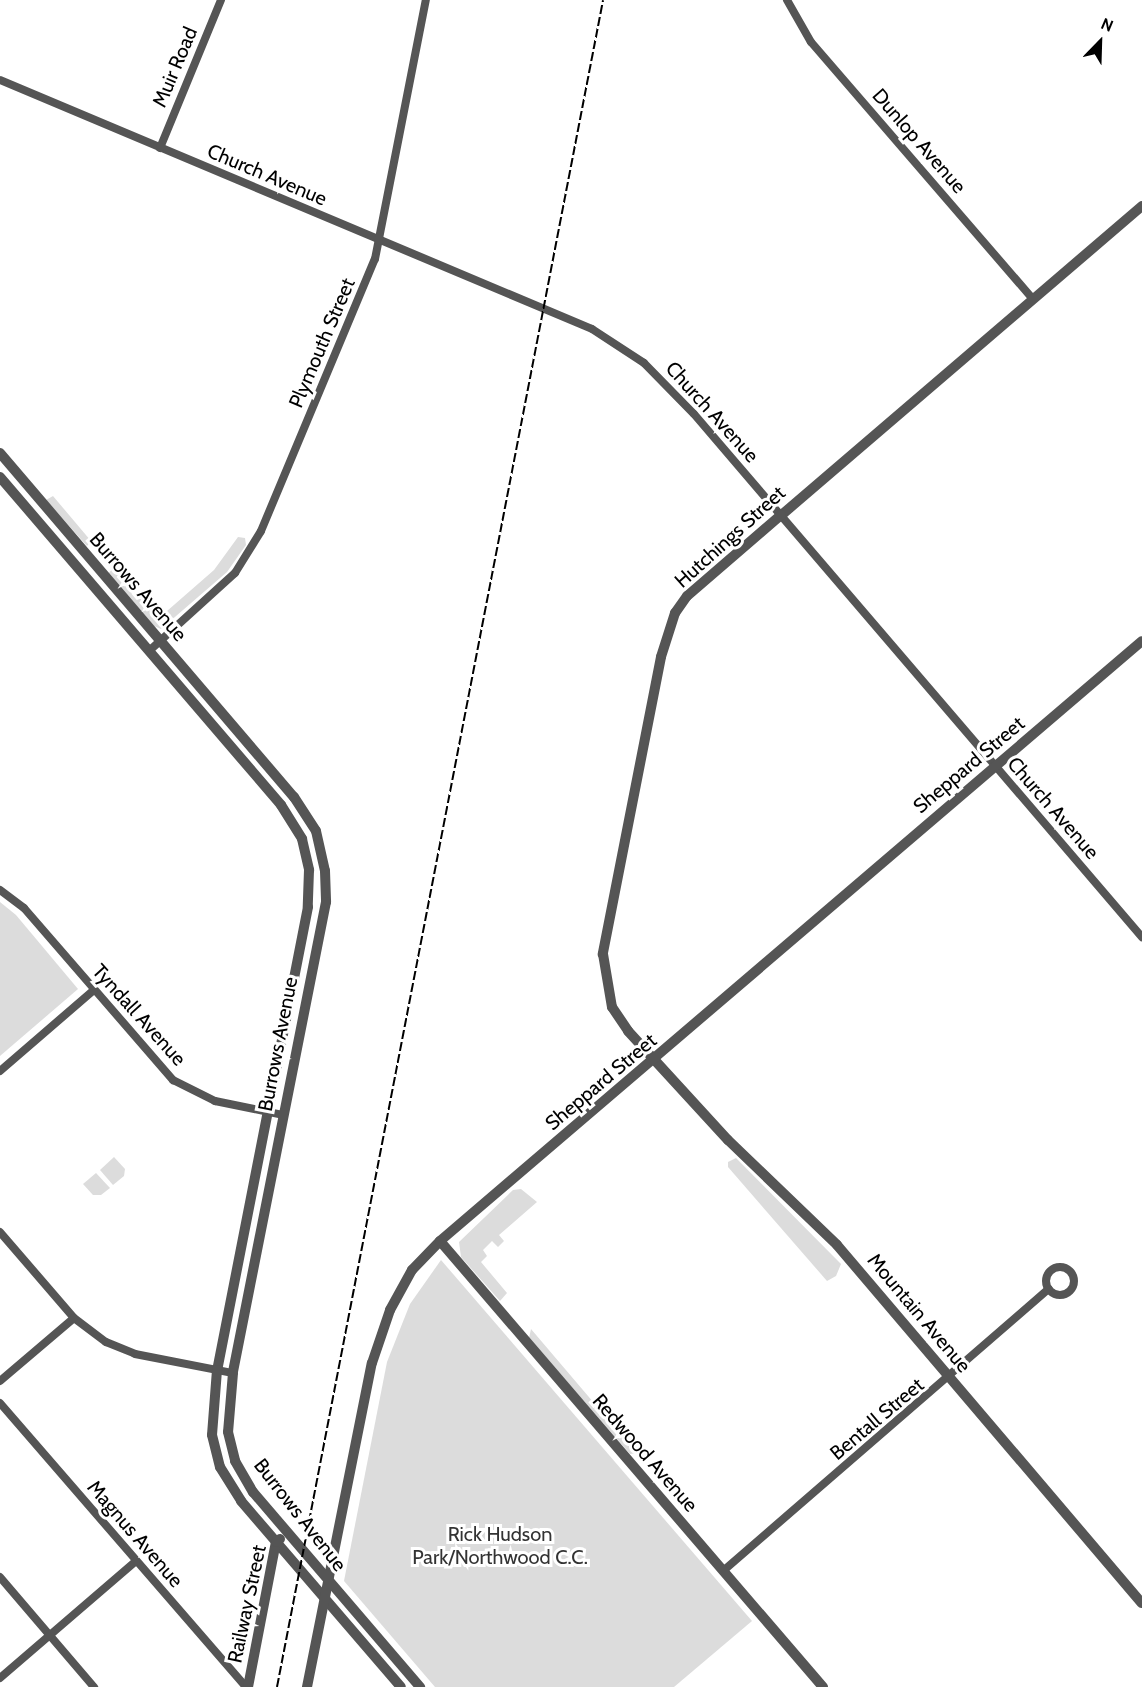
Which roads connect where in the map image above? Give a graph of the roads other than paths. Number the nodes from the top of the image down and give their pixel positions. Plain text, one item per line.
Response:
1 (221, 0) edge
2 (426, 0) edge
3 (787, 0) edge
4 (0, 80) edge
5 (160, 148) junction
6 (1142, 206) edge
7 (379, 240) junction
8 (1033, 299) junction
9 (0, 453) edge
10 (10, 465) junction
11 (0, 476) edge
12 (780, 515) junction
13 (160, 641) junction
14 (1142, 641) edge
15 (149, 651) junction
16 (995, 766) junction
17 (0, 890) edge
18 (1142, 938) edge
19 (94, 990) junction
20 (654, 1060) junction
21 (0, 1071) edge
22 (268, 1112) junction
23 (283, 1115) junction
24 (0, 1232) edge
25 (440, 1241) junction
26 (1049, 1289) dead end
27 (74, 1318) junction
28 (217, 1370) junction
29 (233, 1373) junction
30 (950, 1378) junction
31 (0, 1381) edge
32 (0, 1402) edge
33 (288, 1532) junction
34 (276, 1542) junction
35 (136, 1561) junction
36 (723, 1571) junction
37 (0, 1577) edge
38 (329, 1581) junction
39 (325, 1598) junction
40 (1142, 1603) edge
41 (50, 1635) junction
42 (0, 1678) edge
43 (94, 1687) edge
44 (247, 1687) edge
45 (307, 1687) edge
46 (401, 1687) edge
47 (420, 1687) edge
48 (823, 1687) edge

1 - 5 street, Muir Road
2 - 7 street, Plymouth Street
3 - 8 street, Dunlop Avenue
4 - 5 street, Church Avenue
5 - 7 street, Church Avenue
6 - 8 street, Hutchings Street
7 - 12 street, Church Avenue
7 - 13 street, Plymouth Street
8 - 12 street, Hutchings Street
9 - 10 street, Burrows Avenue
10 - 11 street
10 - 13 street, Burrows Avenue
11 - 15 street, Burrows Avenue
12 - 16 street, Church Avenue
12 - 20 street, Hutchings Street
13 - 15 street, Plymouth Street
13 - 23 street, Burrows Avenue
14 - 16 street, Sheppard Street
15 - 22 street, Burrows Avenue
16 - 18 street, Church Avenue
16 - 20 street, Sheppard Street
17 - 19 street, Tyndall Avenue
19 - 21 street
19 - 22 street, Tyndall Avenue
20 - 25 street, Sheppard Street
20 - 30 street, Mountain Avenue
22 - 23 street, Tyndall Avenue
22 - 28 street, Burrows Avenue
23 - 29 street, Burrows Avenue
24 - 27 street
25 - 36 street, Redwood Avenue
25 - 38 street, Sheppard Street
26 - 30 street, Bentall Street
27 - 28 street
27 - 31 street
28 - 29 street
28 - 34 street, Burrows Avenue
29 - 33 street, Burrows Avenue
30 - 36 street, Bentall Street
30 - 40 street, Mountain Avenue
32 - 35 street, Magnus Avenue
33 - 34 street, Railway Street
33 - 38 street, Burrows Avenue
34 - 39 street, Burrows Avenue
34 - 44 street, Railway Street
35 - 41 street
35 - 44 street, Magnus Avenue
36 - 48 street, Redwood Avenue
37 - 41 street
38 - 39 street, Sheppard Street
38 - 47 street, Burrows Avenue
39 - 45 street, Sheppard Street
39 - 46 street, Burrows Avenue
41 - 42 street
41 - 43 street

